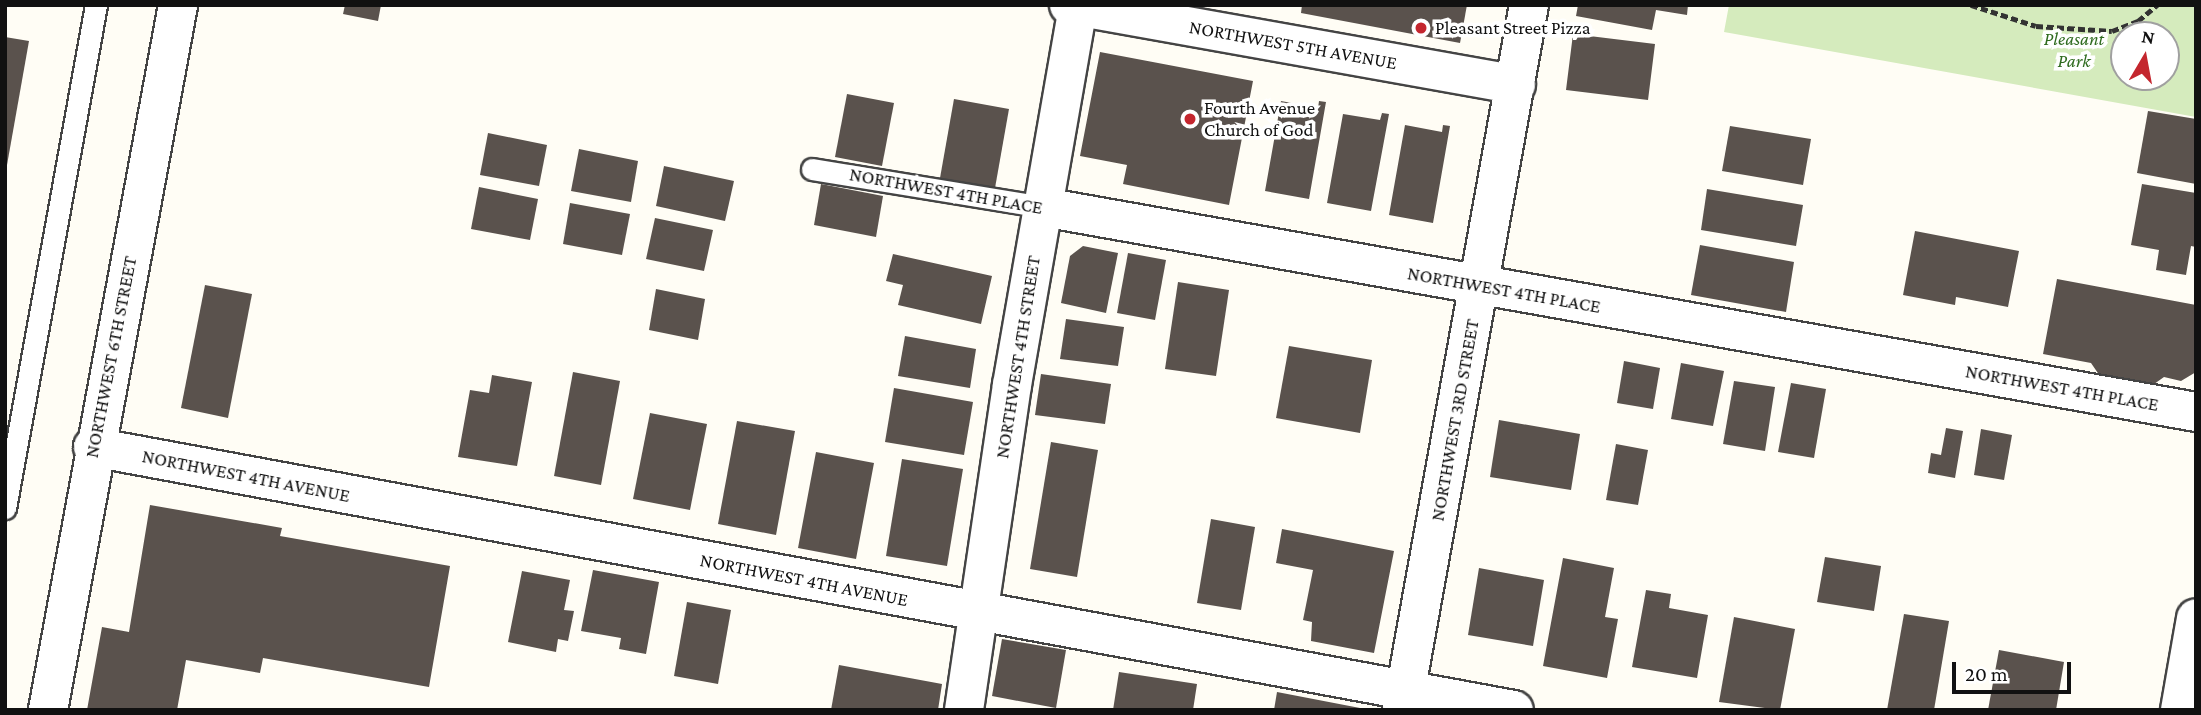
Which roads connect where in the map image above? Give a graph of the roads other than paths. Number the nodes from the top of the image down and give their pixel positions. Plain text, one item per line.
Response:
1 (96, 5) edge
2 (178, 5) edge
3 (1529, 5) edge
4 (1075, 6) edge
5 (1516, 85) junction
6 (812, 169) dead end
7 (1043, 207) junction
8 (1480, 286) junction
9 (2196, 412) edge
10 (93, 447) junction
11 (5, 508) edge
12 (980, 613) junction
13 (2196, 618) edge
14 (1404, 700) edge
15 (48, 710) edge
16 (964, 710) edge
17 (1514, 710) edge
18 (2180, 710) edge

1 - 11 lane
2 - 10 street, NORTHWEST 6TH STREET
3 - 5 street, NORTHWEST 3RD STREET
4 - 5 street, NORTHWEST 5TH AVENUE
4 - 7 street, NORTHWEST 4TH STREET
5 - 8 street, NORTHWEST 3RD STREET
6 - 7 lane, NORTHWEST 4TH PLACE
7 - 8 street, NORTHWEST 4TH PLACE
7 - 12 street, NORTHWEST 4TH STREET
8 - 9 street, NORTHWEST 4TH PLACE
8 - 14 street, NORTHWEST 3RD STREET
10 - 12 street, NORTHWEST 4TH AVENUE
10 - 15 street, NORTHWEST 6TH STREET
12 - 14 street, NORTHWEST 4TH AVENUE
12 - 16 street, NORTHWEST 4TH STREET
13 - 18 street
14 - 17 street, NORTHWEST 4TH AVENUE

